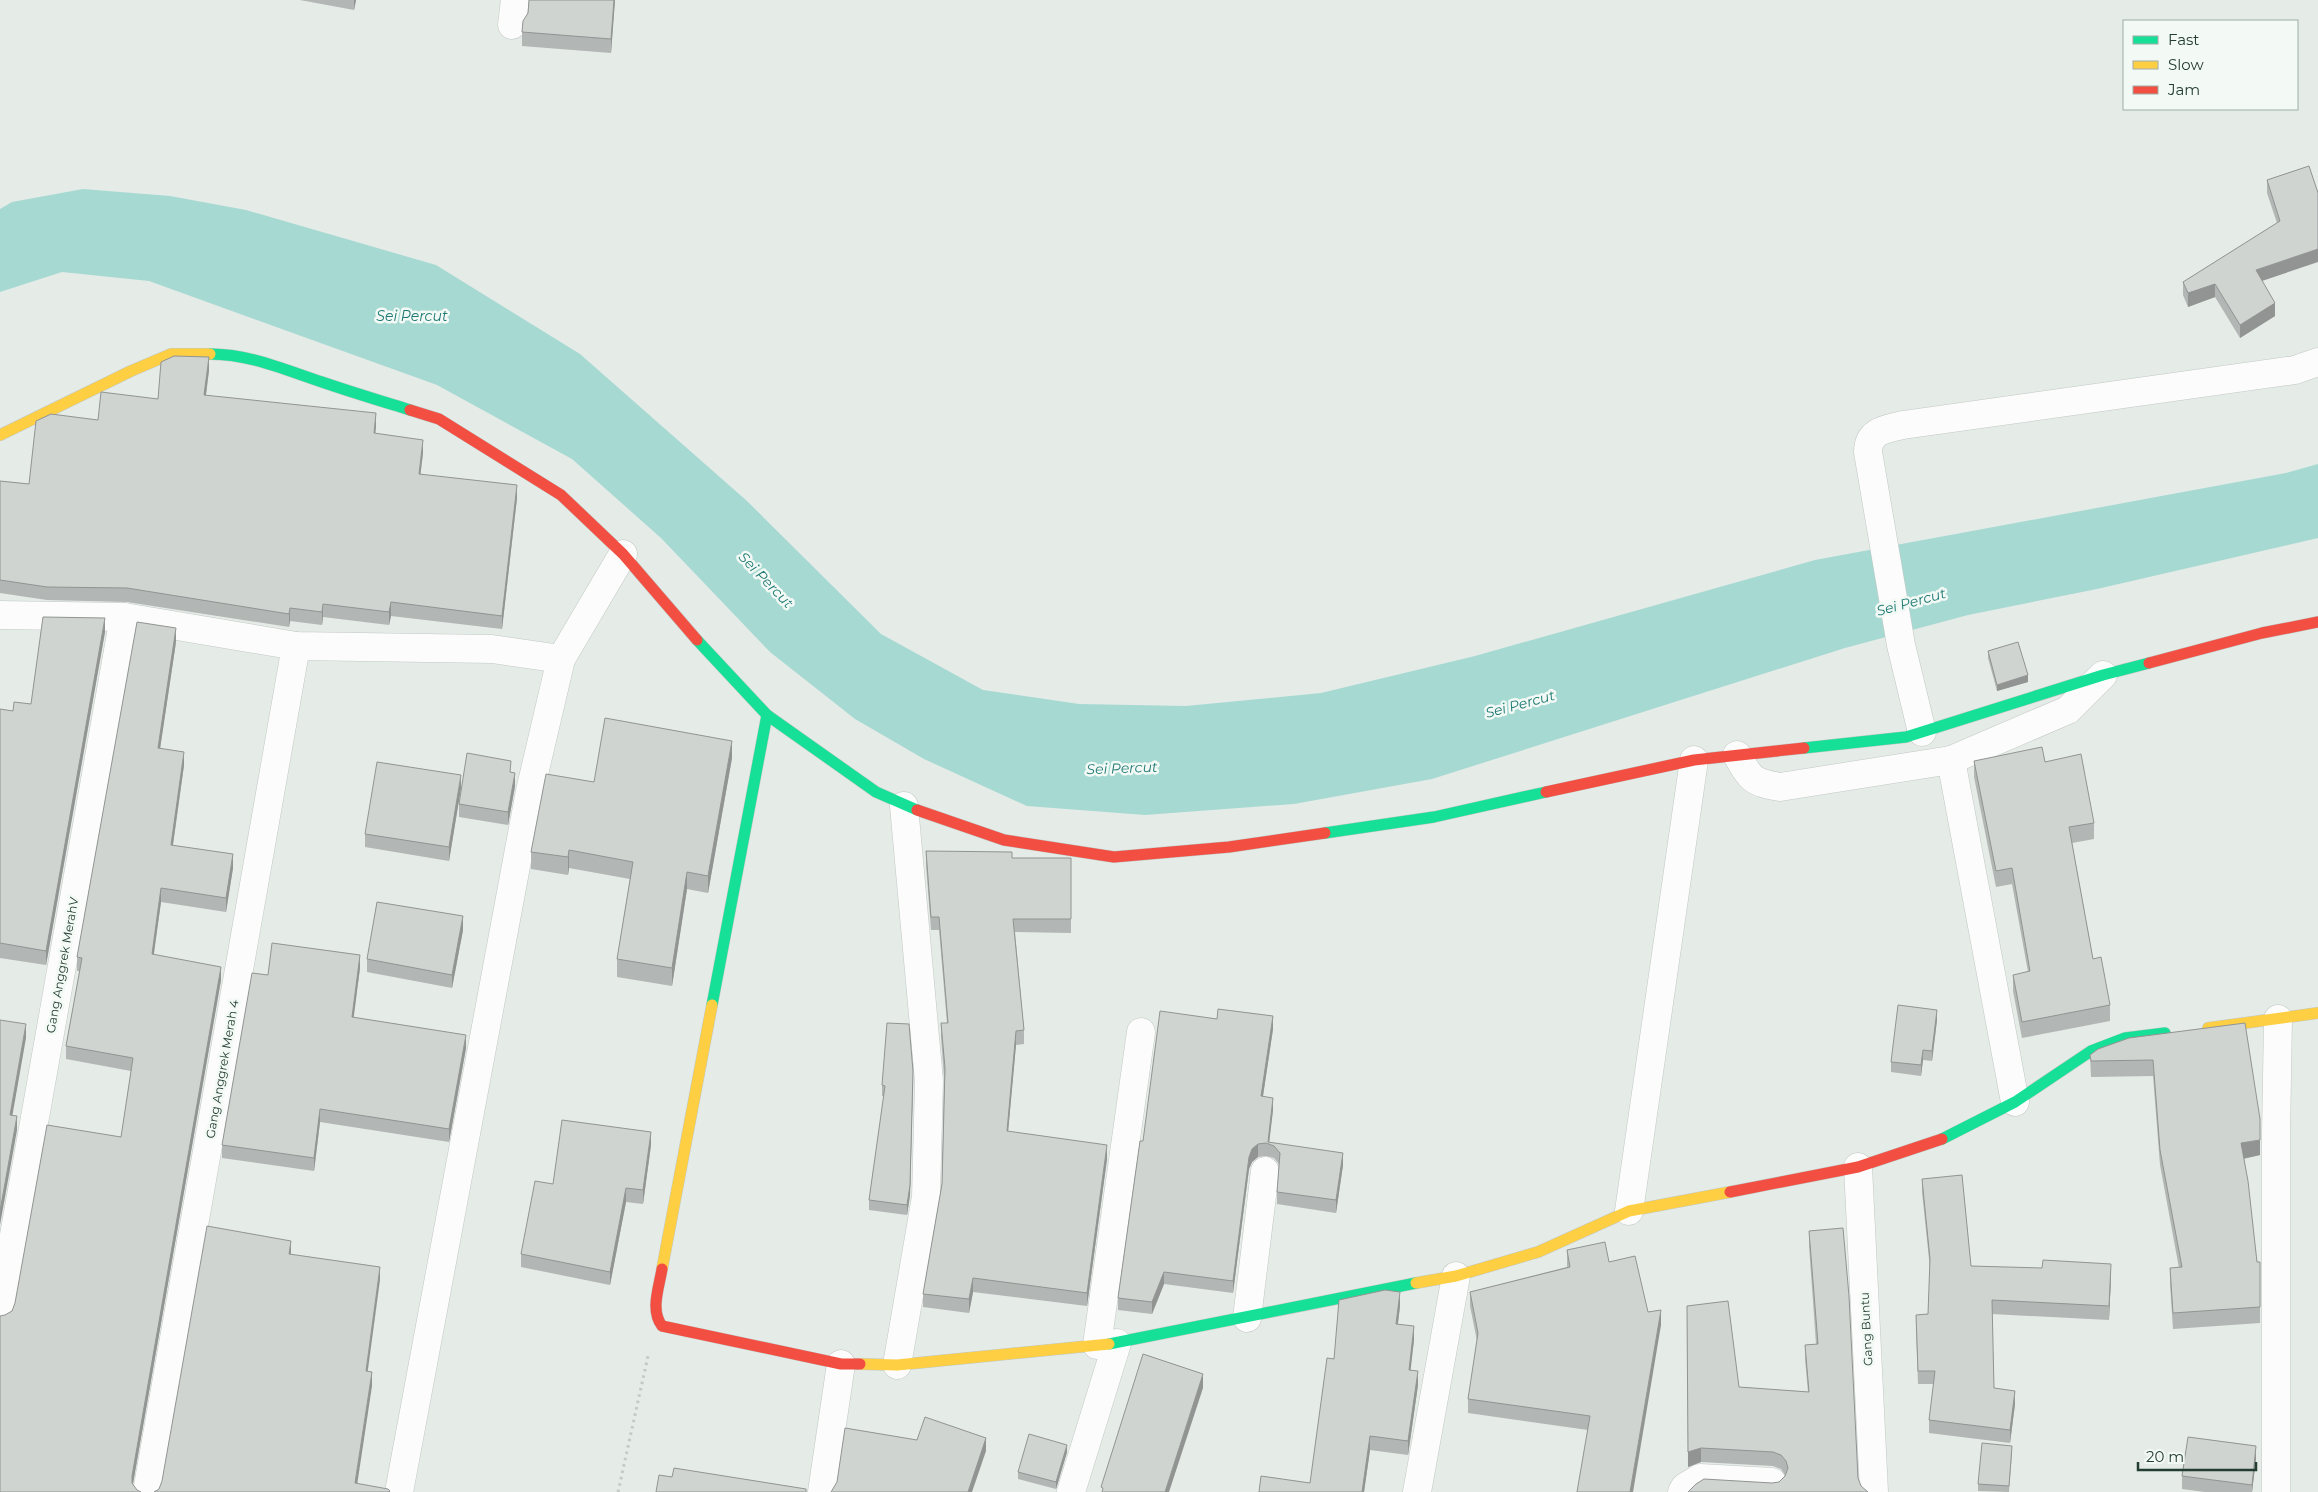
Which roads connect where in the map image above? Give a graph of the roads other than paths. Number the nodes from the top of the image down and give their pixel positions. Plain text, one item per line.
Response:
1 (2318, 362) edge
2 (0, 435) edge
3 (623, 554) junction
4 (0, 615) edge
5 (124, 617) junction
6 (2318, 622) edge
7 (296, 646) junction
8 (561, 659) junction
9 (2103, 675) junction
10 (767, 715) junction
11 (1922, 732) junction
12 (1737, 755) junction
13 (1694, 760) junction
14 (1951, 760) junction
15 (904, 806) junction
16 (2318, 1013) edge
17 (2278, 1019) junction
18 (2192, 1030) edge
19 (1141, 1032) dead end
20 (2173, 1032) edge
21 (2016, 1102) junction
22 (1858, 1167) junction
23 (1265, 1172) dead end
24 (1629, 1211) junction
25 (1456, 1276) junction
26 (0, 1314) edge
27 (1246, 1318) junction
28 (1107, 1344) junction
29 (841, 1364) junction
30 (897, 1365) junction
31 (1772, 1482) edge
32 (147, 1492) edge
33 (399, 1492) edge
34 (822, 1492) edge
35 (1071, 1492) edge
36 (1417, 1492) edge
37 (1682, 1492) edge
38 (1874, 1492) edge
39 (2276, 1492) edge

1 - 11 street
2 - 3 street
3 - 8 street
3 - 10 street
4 - 5 street
5 - 7 street
5 - 26 street, Gang Anggrek MerahV
6 - 9 street
7 - 8 street
7 - 32 street, Gang Anggrek Merah 4
8 - 33 street
9 - 11 street
9 - 14 street
10 - 15 street
10 - 29 street
11 - 12 street
12 - 13 street
12 - 14 street
13 - 15 street
13 - 24 street
14 - 21 street
15 - 30 street
16 - 17 street
17 - 18 street
17 - 39 street
19 - 28 street
20 - 21 street
21 - 22 street
22 - 24 street
22 - 38 street, Gang Buntu
23 - 27 street
24 - 25 street
25 - 27 street
25 - 36 street
27 - 28 street
28 - 30 street
28 - 35 street
29 - 30 street
29 - 34 street
31 - 37 street

